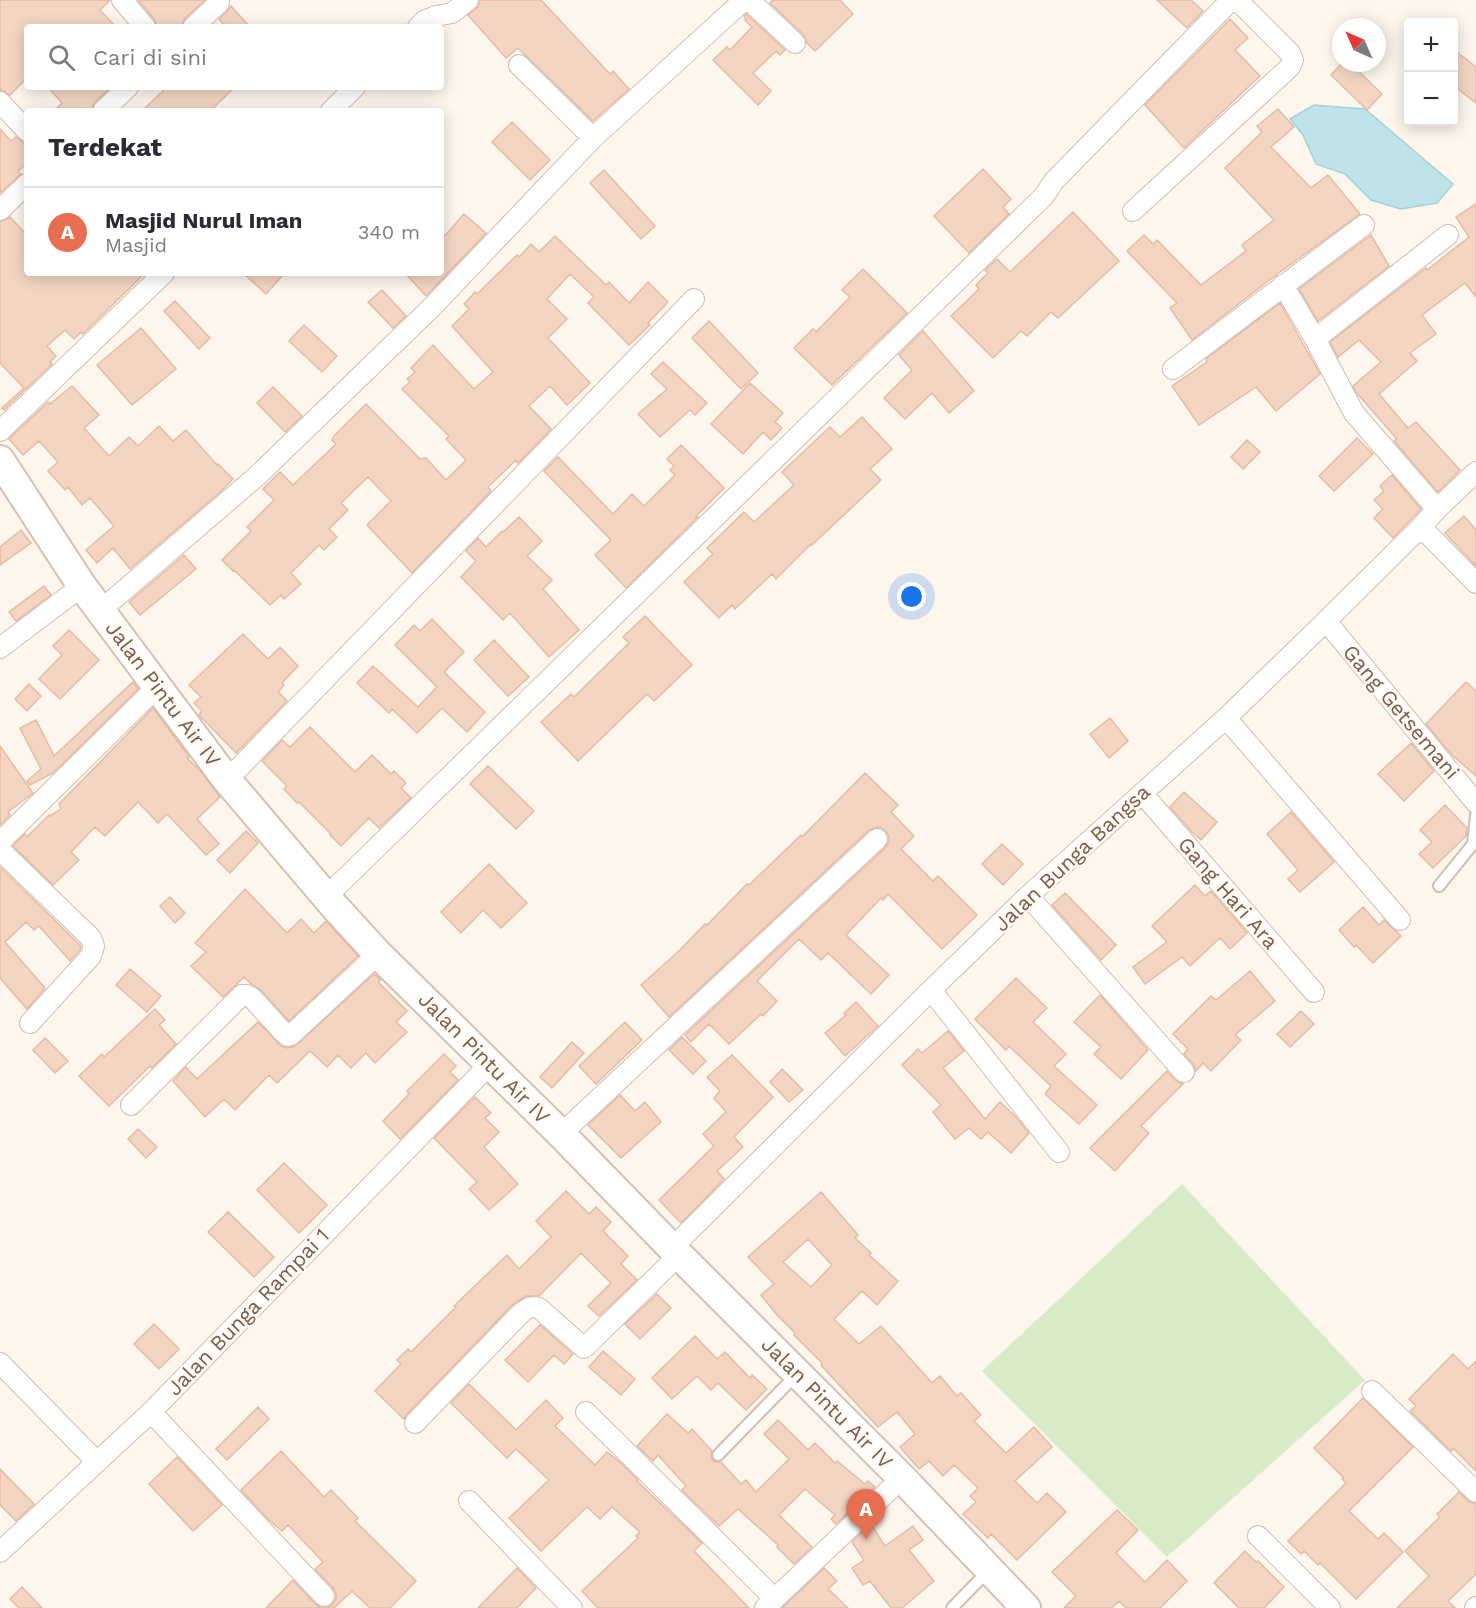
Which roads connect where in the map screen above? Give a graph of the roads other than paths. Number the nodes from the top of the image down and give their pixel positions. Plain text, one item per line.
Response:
1 (122, 0) edge
2 (468, 0) edge
3 (744, 0) edge
4 (749, 0) edge
5 (1231, 0) edge
6 (1237, 0) edge
7 (219, 3) dead end
8 (142, 24) edge
9 (196, 24) edge
10 (421, 24) edge
11 (795, 43) dead end
12 (519, 65) dead end
13 (125, 90) edge
14 (353, 90) edge
15 (0, 102) edge
16 (106, 108) edge
17 (334, 108) edge
18 (24, 128) edge
19 (593, 138) junction
20 (24, 187) edge
21 (0, 210) edge
22 (1133, 211) dead end
23 (1364, 225) dead end
24 (1448, 235) dead end
25 (161, 276) edge
26 (1283, 285) junction
27 (694, 299) dead end
28 (1315, 339) junction
29 (1173, 369) dead end
30 (0, 431) edge
31 (3, 472) edge
32 (1476, 472) edge
33 (1437, 508) junction
34 (1421, 527) junction
35 (1476, 583) edge
36 (82, 586) junction
37 (101, 610) junction
38 (1326, 621) junction
39 (0, 648) edge
40 (158, 686) junction
41 (1226, 718) junction
42 (227, 780) junction
43 (1142, 793) junction
44 (1476, 803) edge
45 (1476, 814) edge
46 (878, 839) dead end
47 (0, 842) edge
48 (0, 850) edge
49 (1439, 886) dead end
50 (1028, 896) junction
51 (326, 897) junction
52 (1400, 920) dead end
53 (378, 954) junction
54 (931, 990) junction
55 (1314, 992) dead end
56 (30, 1023) dead end
57 (490, 1064) junction
58 (1184, 1072) dead end
59 (131, 1106) dead end
60 (561, 1134) junction
61 (1059, 1152) dead end
62 (675, 1252) junction
63 (0, 1363) edge
64 (797, 1374) junction
65 (1372, 1391) dead end
66 (151, 1412) junction
67 (586, 1412) dead end
68 (415, 1423) dead end
69 (718, 1455) dead end
70 (96, 1461) junction
71 (902, 1478) junction
72 (1476, 1492) edge
73 (469, 1501) dead end
74 (1258, 1536) dead end
75 (0, 1552) edge
76 (990, 1569) junction
77 (324, 1596) dead end
78 (770, 1603) edge
79 (572, 1608) edge
80 (952, 1608) edge
81 (1026, 1608) edge
82 (1330, 1608) edge

1 - 8 street
2 - 10 street
3 - 19 street
4 - 11 street
5 - 51 street
6 - 22 street
7 - 9 street
12 - 19 street
13 - 16 street
14 - 17 street
15 - 18 street
19 - 37 street
20 - 21 street
23 - 26 street
24 - 28 street
25 - 30 street
26 - 28 street
26 - 29 street
27 - 42 street
28 - 33 street
31 - 36 main road, Jalan Pintu Air IV
32 - 33 street, Jalan Bunga Bangsa
33 - 34 street, Jalan Bunga Bangsa
34 - 35 street
34 - 38 street, Jalan Bunga Bangsa
36 - 37 main road, Jalan Pintu Air IV
36 - 39 street
37 - 40 main road, Jalan Pintu Air IV
38 - 41 street, Jalan Bunga Bangsa
38 - 44 street, Gang Getsemani
40 - 42 main road, Jalan Pintu Air IV
40 - 47 street
41 - 43 street, Jalan Bunga Bangsa
41 - 52 street
42 - 51 main road, Jalan Pintu Air IV
43 - 50 street, Jalan Bunga Bangsa
43 - 55 street, Gang Hari Ara
45 - 49 lane
46 - 60 street
48 - 56 street
50 - 54 street, Jalan Bunga Bangsa
50 - 58 street
51 - 53 main road, Jalan Pintu Air IV
53 - 57 main road, Jalan Pintu Air IV
53 - 59 street
54 - 61 street
54 - 62 street, Jalan Bunga Bangsa
57 - 60 main road, Jalan Pintu Air IV
57 - 66 street, Jalan Bunga Rampai 1
60 - 62 main road, Jalan Pintu Air IV
62 - 64 main road, Jalan Pintu Air IV
62 - 68 street, Jalan Bunga Bangsa
63 - 70 street
64 - 69 lane
64 - 71 main road, Jalan Pintu Air IV
65 - 72 street
66 - 70 street, Jalan Bunga Rampai 1
66 - 77 street
67 - 78 street
70 - 75 street, Jalan Bunga Rampai 1
71 - 76 main road, Jalan Pintu Air IV
71 - 78 street
73 - 79 street
74 - 82 street
76 - 80 lane
76 - 81 main road, Jalan Pintu Air IV

